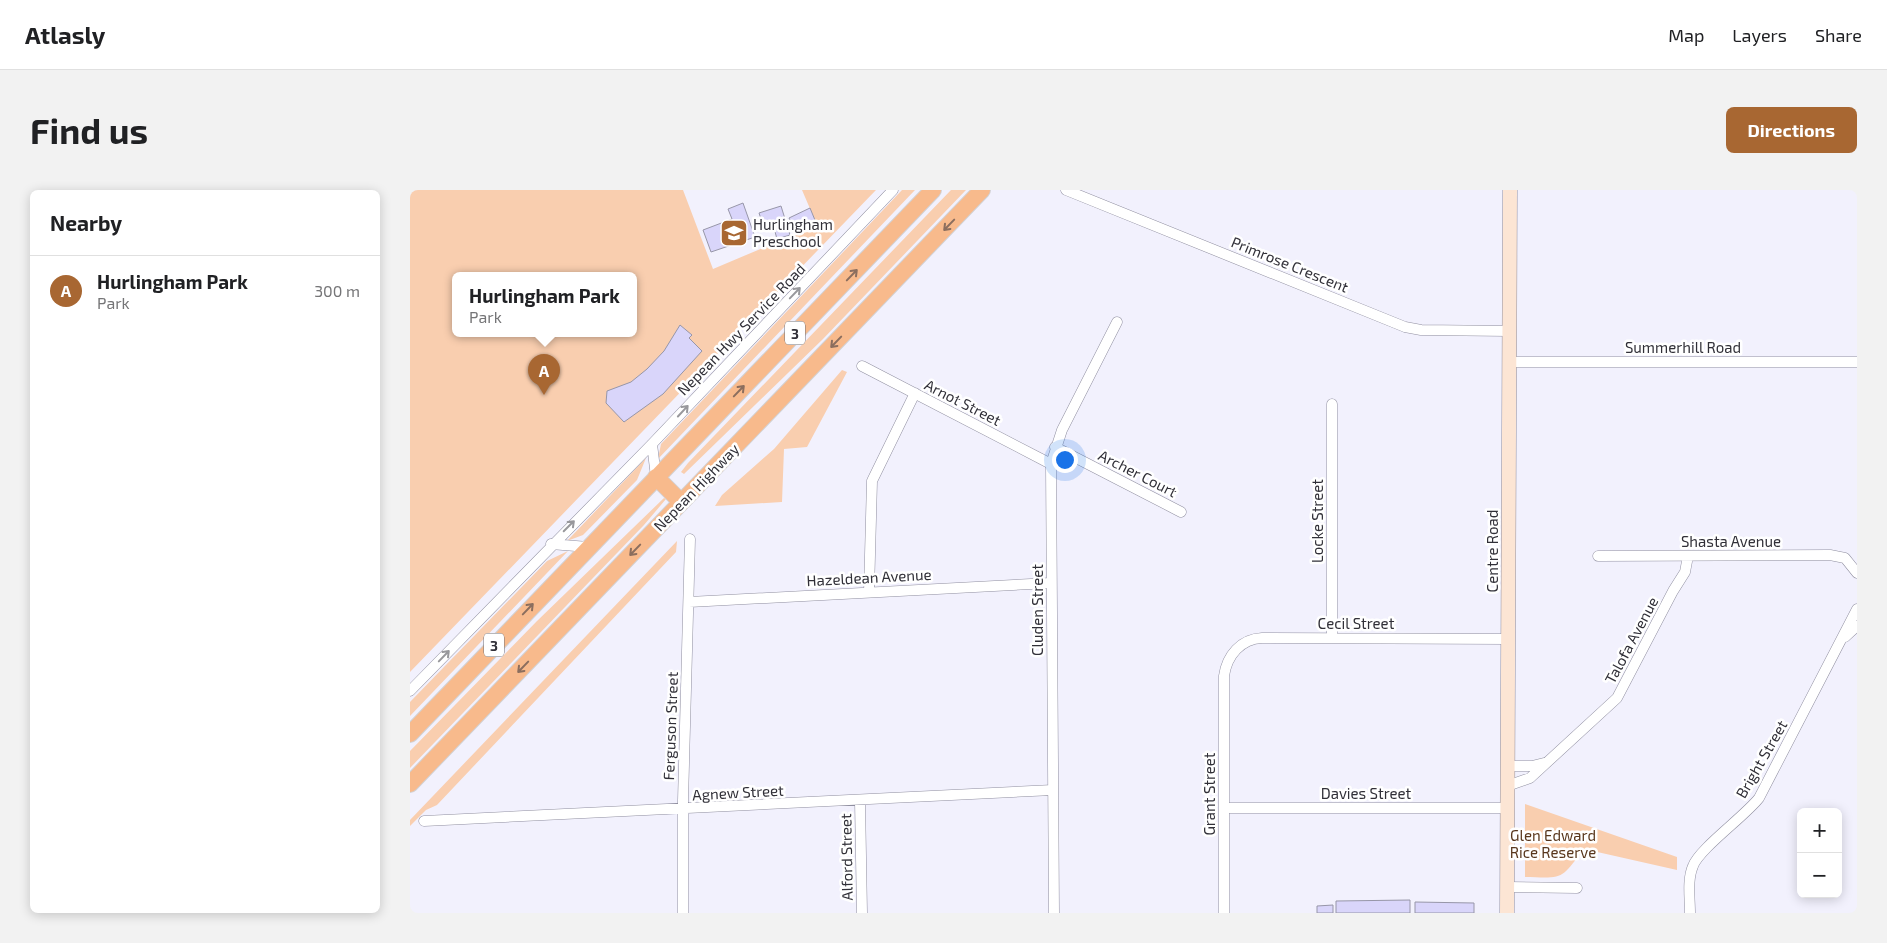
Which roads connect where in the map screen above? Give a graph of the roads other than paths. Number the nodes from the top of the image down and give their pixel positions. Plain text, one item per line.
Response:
1 (893, 190) edge
2 (934, 190) edge
3 (982, 190) edge
4 (1066, 190) edge
5 (1510, 190) edge
6 (1117, 322) dead end
7 (1509, 331) junction
8 (1510, 362) junction
9 (1857, 362) edge
10 (862, 366) dead end
11 (915, 394) junction
12 (1332, 404) dead end
13 (652, 444) junction
14 (1055, 447) junction
15 (1051, 464) junction
16 (656, 477) junction
17 (681, 502) junction
18 (1181, 512) dead end
19 (690, 539) dead end
20 (551, 544) junction
21 (588, 547) junction
22 (1598, 556) dead end
23 (1684, 556) junction
24 (1857, 573) edge
25 (1051, 583) junction
26 (869, 592) junction
27 (689, 602) junction
28 (1857, 609) edge
29 (1857, 626) edge
30 (1844, 637) junction
31 (1332, 638) junction
32 (1508, 639) junction
33 (1224, 676) joint
34 (410, 691) edge
35 (410, 734) edge
36 (1545, 762) junction
37 (1508, 766) junction
38 (410, 784) edge
39 (1508, 786) junction
40 (1053, 790) junction
41 (860, 801) junction
42 (1224, 808) junction
43 (1508, 808) junction
44 (683, 810) junction
45 (424, 821) dead end
46 (1507, 888) junction
47 (1577, 888) dead end
48 (683, 913) edge
49 (862, 913) edge
50 (1054, 913) edge
51 (1224, 913) edge
52 (1507, 913) edge
53 (1690, 913) edge

13 -> 1 street, Nepean Hwy Service Road
16 -> 2 highway, 3
3 -> 17 highway, Nepean Highway / 3
4 - 7 street, Primrose Crescent
5 - 7 main road, Centre Road
6 - 14 street, Cluden Street
7 - 8 main road, Centre Road
8 - 9 street, Summerhill Road
8 - 32 main road, Centre Road
10 - 11 street, Arnot Street
11 - 15 street, Arnot Street
11 - 26 street
12 - 31 street, Locke Street
13 - 16 street
20 -> 13 street, Nepean Hwy Service Road
14 - 15 street, Cluden Street
14 - 18 street, Archer Court
15 - 25 street, Cluden Street
16 - 17 highway
16 - 21 highway, 3
17 -> 38 highway, Nepean Highway / 3
19 - 27 street, Ferguson Street
20 - 21 street
34 -> 20 street, Nepean Hwy Service Road
35 -> 21 highway, 3
22 - 23 street, Shasta Avenue
23 - 24 street, Shasta Avenue
23 - 36 street, Talofa Avenue
25 - 26 street, Hazeldean Avenue
25 - 40 street, Cluden Street
26 - 27 street, Hazeldean Avenue
27 - 44 street, Ferguson Street
28 - 30 street, Bright Street
29 - 30 street, Bright Street
30 - 53 street, Bright Street
31 - 32 street, Cecil Street
31 - 33 street, Cecil Street
32 - 37 main road, Centre Road
33 - 42 street, Grant Street
36 - 37 street
36 - 39 street, Talofa Avenue
37 - 39 main road, Centre Road
39 - 43 main road, Centre Road
40 - 41 street, Agnew Street
40 - 50 street, Cluden Street
41 - 44 street, Agnew Street
41 - 49 street, Alford Street
42 - 43 street, Davies Street
42 - 51 street, Grant Street
43 - 46 main road, Centre Road
44 - 45 street, Agnew Street
44 - 48 street, Ferguson Street
46 - 47 street
46 - 52 main road, Centre Road

